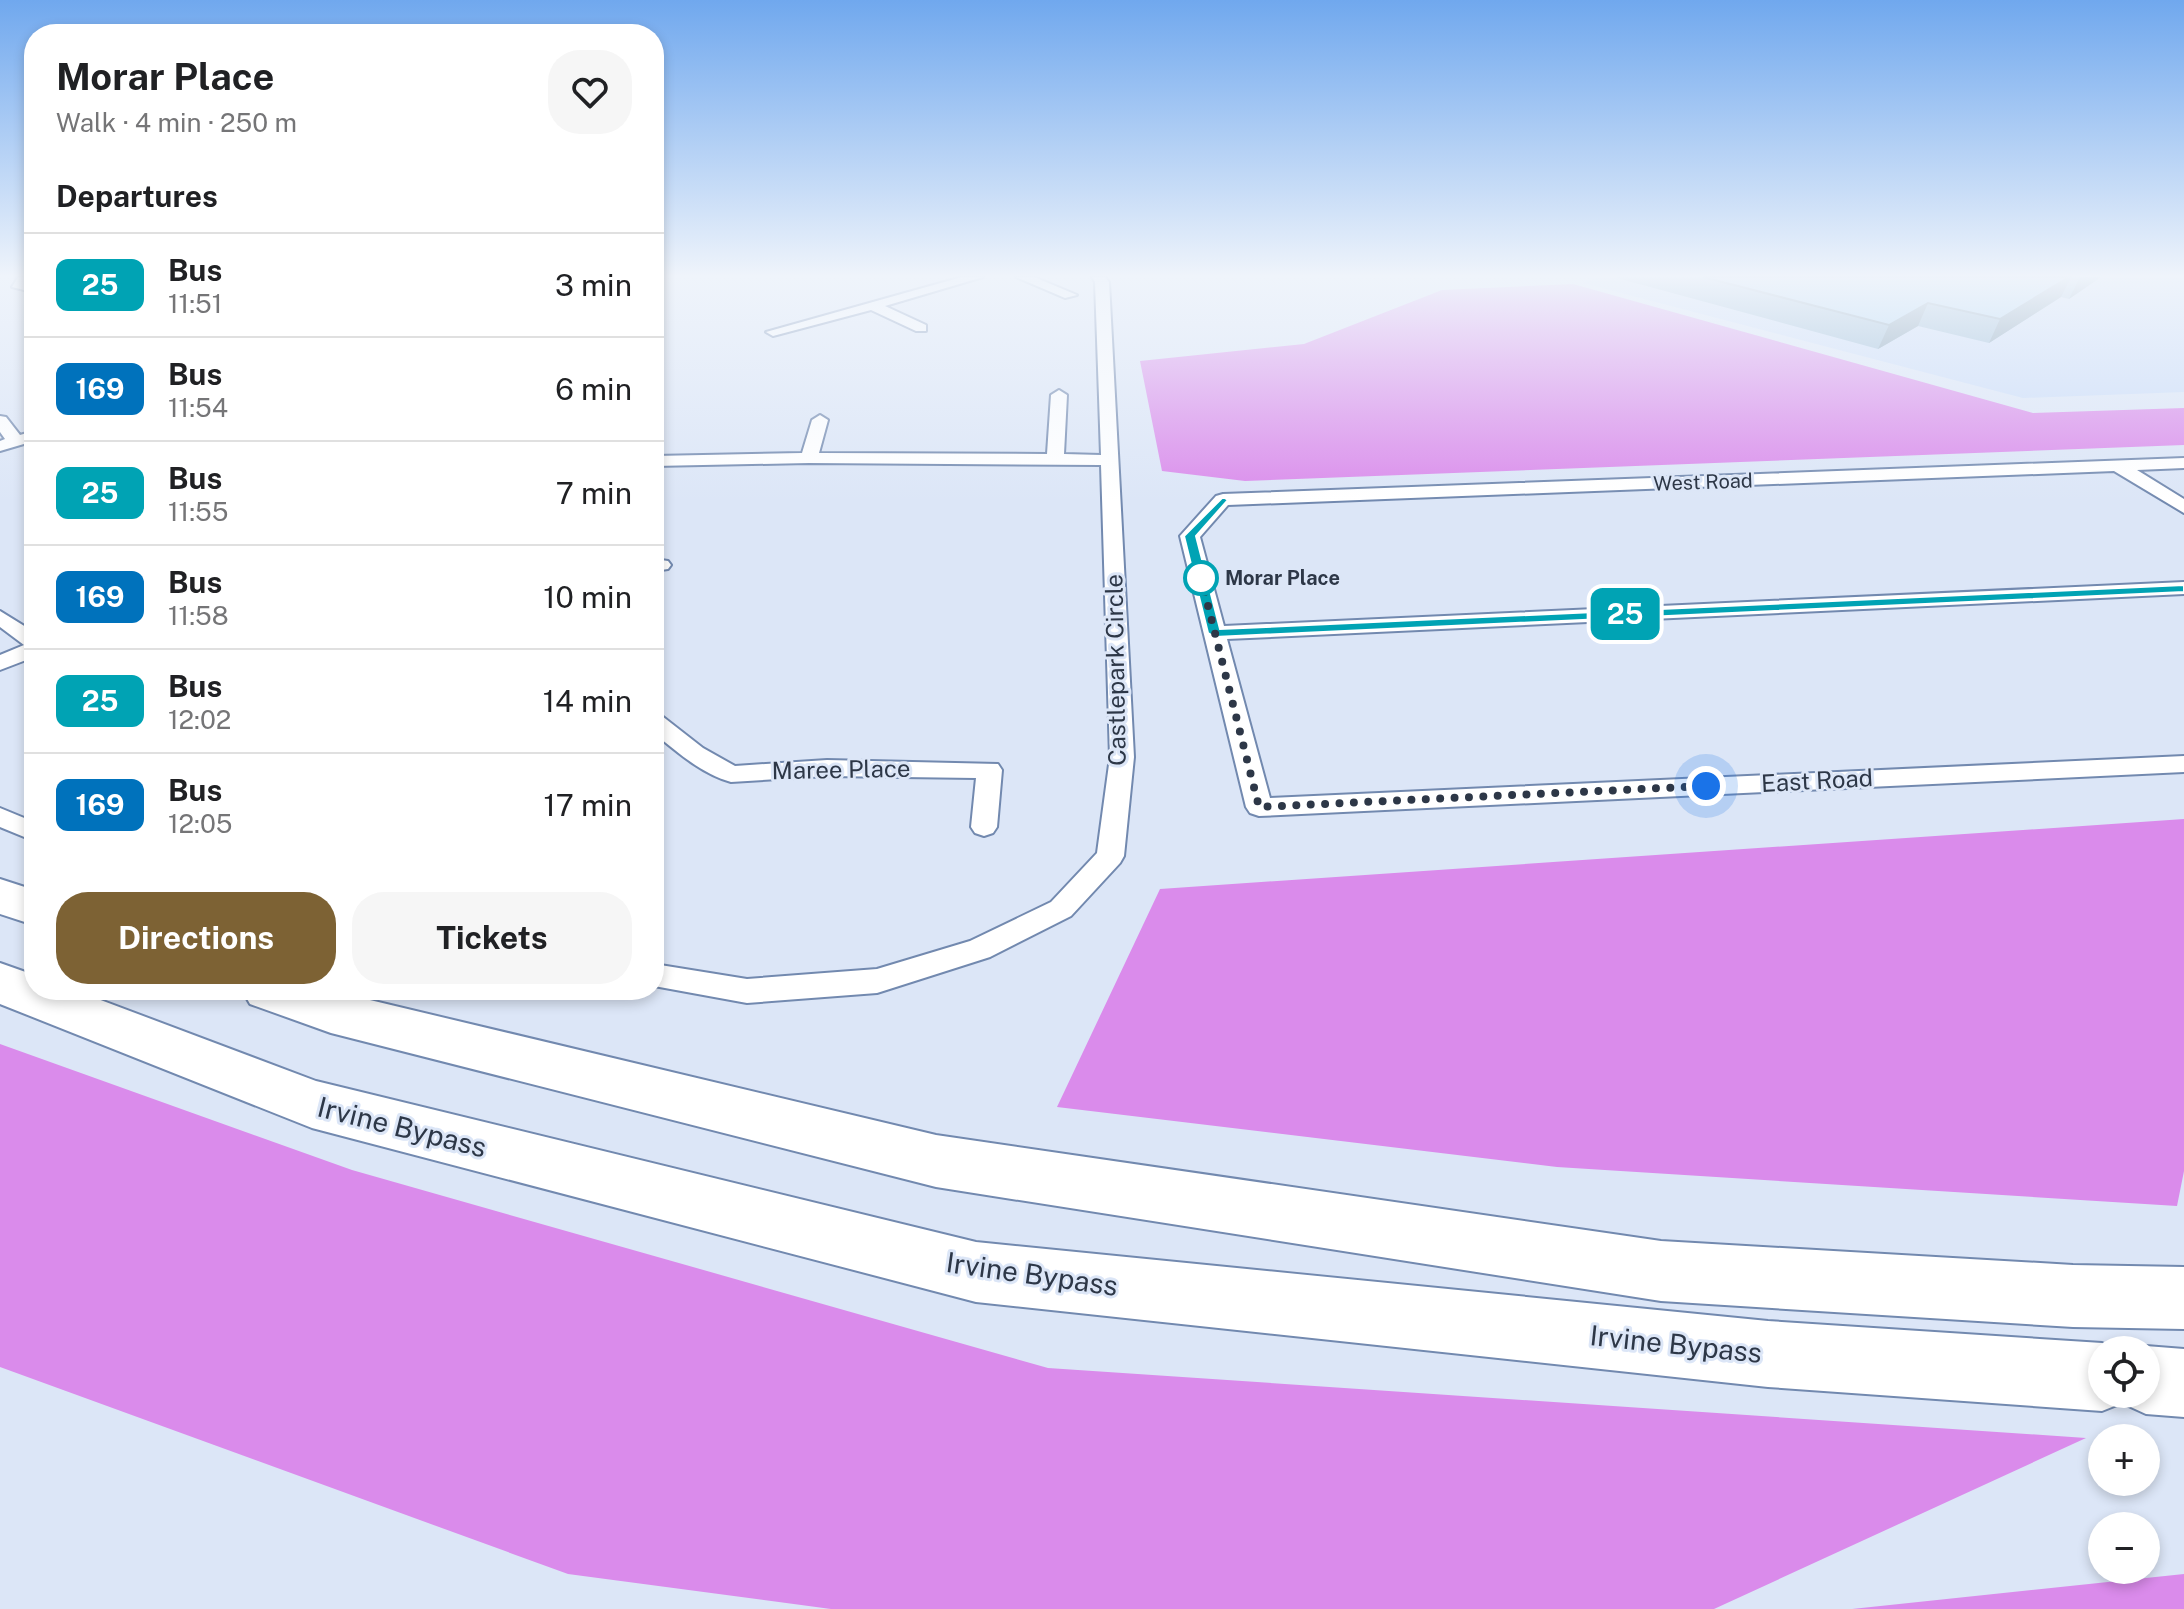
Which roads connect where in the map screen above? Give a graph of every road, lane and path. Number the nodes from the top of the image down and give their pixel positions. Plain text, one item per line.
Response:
1 (1103, 352) edge
2 (1059, 395) dead end
3 (820, 420) dead end
4 (0, 421) edge
5 (8, 444) edge
6 (809, 458) junction
7 (843, 458) junction
8 (1055, 459) junction
9 (1109, 460) junction
10 (664, 461) edge
11 (2184, 463) edge
12 (2118, 466) junction
13 (838, 483) dead end
14 (2184, 507) edge
15 (2184, 588) edge
16 (0, 617) edge
17 (1215, 633) junction
18 (24, 635) edge
19 (24, 653) edge
20 (0, 663) edge
21 (664, 729) edge
22 (2184, 764) edge
23 (0, 817) edge
24 (984, 827) dead end
25 (24, 828) edge
26 (0, 896) edge
27 (24, 904) edge
28 (664, 977) edge
29 (0, 983) edge
30 (24, 992) edge
31 (44, 1000) edge
32 (297, 1000) edge
33 (2184, 1298) edge
34 (2088, 1376) edge
35 (2160, 1381) edge
36 (2184, 1383) edge

1 - 9 street, Castlepark Circle
2 - 8 street
3 - 6 street
4 - 5 street
6 - 7 street
6 - 10 street
7 - 8 street
7 - 13 street
8 - 9 street
9 - 28 street, Castlepark Circle
11 - 12 street, West Road
12 - 14 street
12 - 17 street, West Road
15 - 17 street
16 - 18 street
17 - 22 street, East Road
19 - 20 street
21 - 24 street, Maree Place
23 - 25 street
26 - 27 highway
29 - 30 highway, Irvine Bypass
31 - 34 highway, Irvine Bypass
32 - 33 highway
35 - 36 highway

